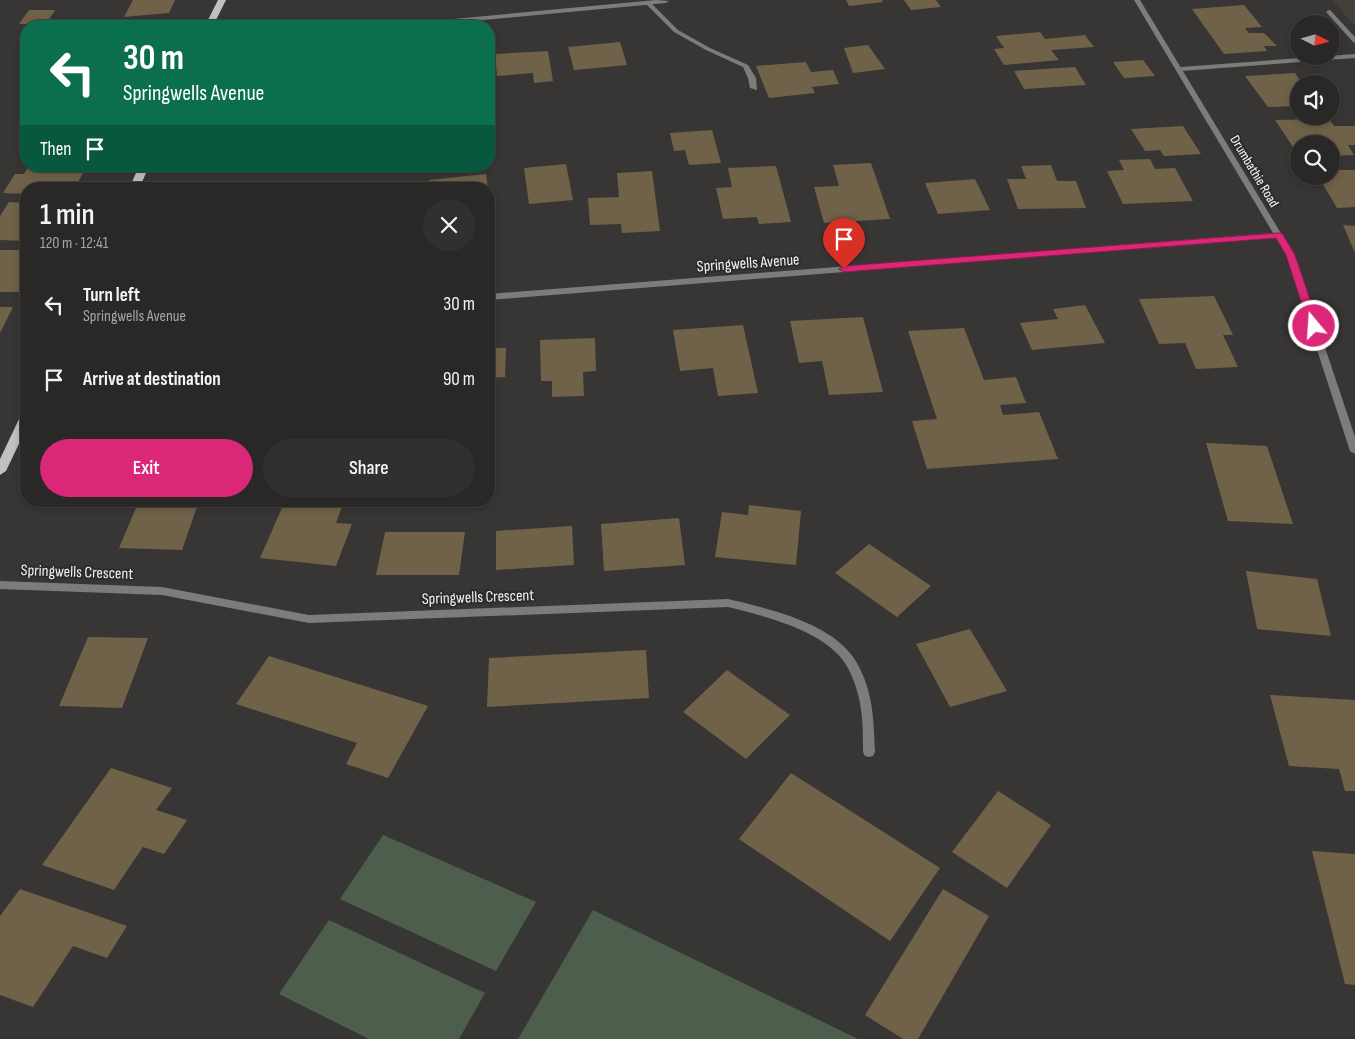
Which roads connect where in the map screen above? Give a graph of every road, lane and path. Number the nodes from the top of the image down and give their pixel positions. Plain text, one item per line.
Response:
1 (222, 0) edge
2 (1137, 0) edge
3 (666, 1) edge
4 (648, 3) junction
5 (1329, 12) dead end
6 (213, 20) edge
7 (463, 20) edge
8 (1355, 40) edge
9 (1355, 56) edge
10 (1181, 69) junction
11 (754, 88) dead end
12 (1278, 235) junction
13 (495, 297) edge
14 (20, 429) edge
15 (1355, 452) edge
16 (0, 471) edge
17 (0, 585) edge
18 (869, 752) dead end

1 - 6 main road
2 - 10 street, Drumbathie Road
3 - 4 street
4 - 7 street
4 - 11 street
5 - 8 street
9 - 10 street
10 - 12 street, Drumbathie Road
12 - 13 street, Springwells Avenue
12 - 15 street, Drumbathie Road
14 - 16 main road
17 - 18 street, Springwells Crescent

